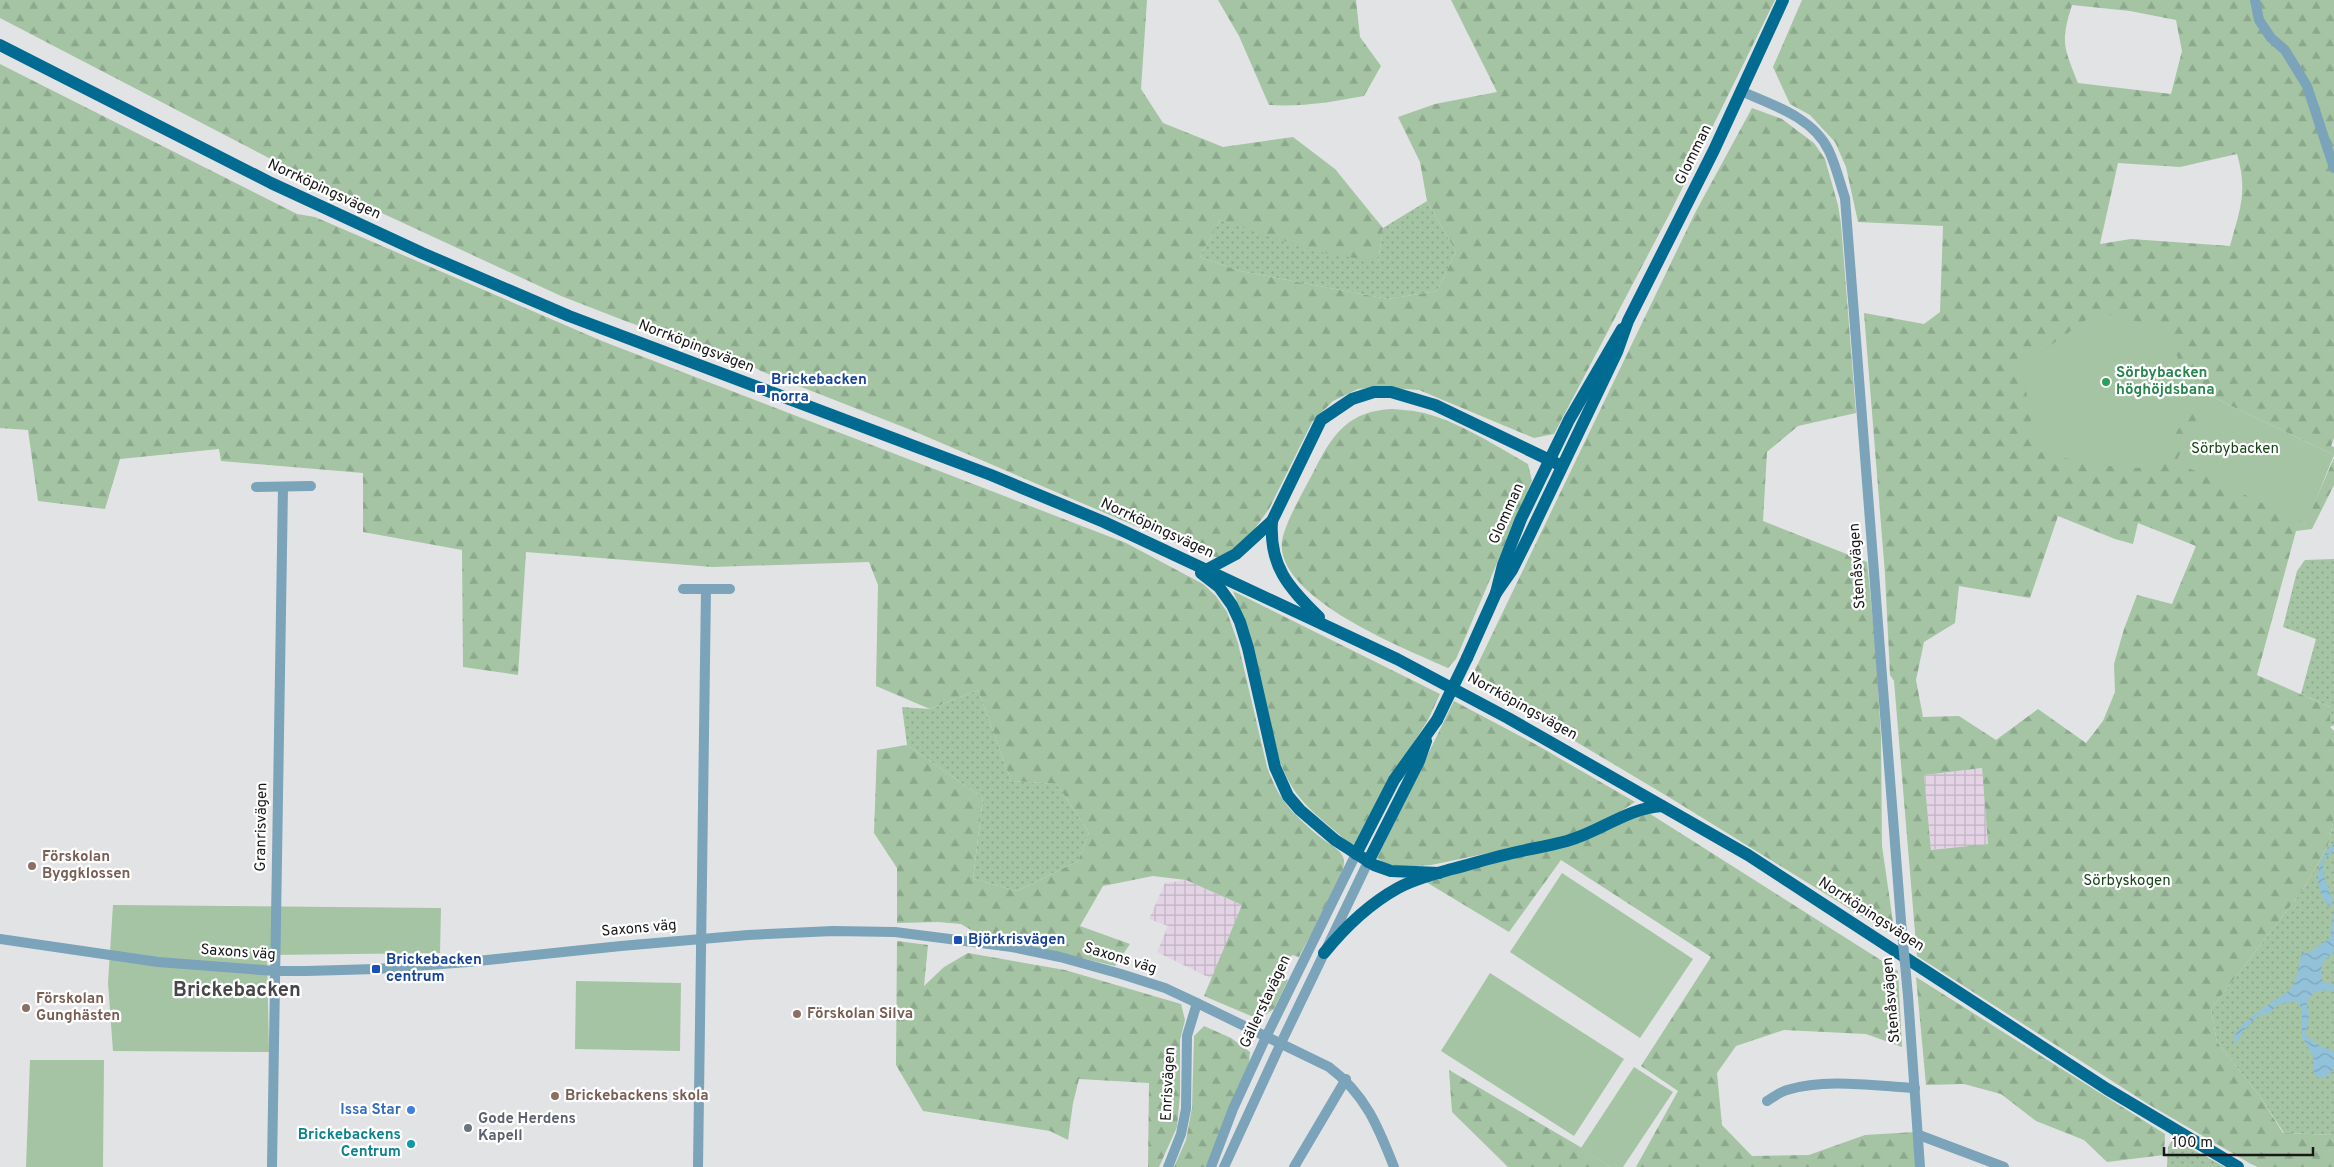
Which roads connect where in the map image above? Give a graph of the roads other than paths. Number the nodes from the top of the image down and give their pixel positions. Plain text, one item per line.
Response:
1 (1783, 0) edge
2 (2255, 0) edge
3 (0, 45) edge
4 (1742, 92) junction
5 (2334, 168) edge
6 (1628, 321) junction
7 (1550, 460) junction
8 (1562, 466) junction
9 (311, 486) dead end
10 (256, 487) dead end
11 (282, 487) junction
12 (1272, 521) junction
13 (1186, 561) junction
14 (1206, 570) junction
15 (683, 589) dead end
16 (706, 589) junction
17 (730, 589) dead end
18 (1496, 593) junction
19 (1330, 626) junction
20 (1427, 736) junction
21 (1662, 806) junction
22 (1356, 854) junction
23 (1368, 862) junction
24 (1439, 873) junction
25 (701, 938) junction
26 (0, 939) edge
27 (1324, 953) junction
28 (275, 971) junction
29 (1197, 1003) junction
30 (1266, 1037) junction
31 (1281, 1043) junction
32 (1346, 1079) junction
33 (1915, 1088) junction
34 (1767, 1101) dead end
35 (1919, 1135) junction
36 (272, 1167) edge
37 (698, 1167) edge
38 (1168, 1167) edge
39 (1211, 1167) edge
40 (1224, 1167) edge
41 (1294, 1167) edge
42 (1394, 1167) edge
43 (1920, 1167) edge
44 (2004, 1167) edge
45 (2238, 1167) edge

1 - 4 main road, Glomman
2 - 5 street
3 - 13 main road, Norrköpingsvägen
4 - 6 main road, Glomman
4 - 33 street, Stenåsvägen, bridge
6 - 7 main road, Glomman
6 - 8 main road, Glomman
7 - 8 main road
7 - 12 main road
7 - 18 main road, Glomman
8 - 18 main road, Glomman
9 - 11 street
10 - 11 street
11 - 28 street, Granrisvägen
12 - 14 main road
12 - 19 main road
13 - 14 main road, Norrköpingsvägen
13 - 22 main road
14 - 19 main road, Norrköpingsvägen
15 - 16 street
16 - 17 street
16 - 25 street
18 - 20 main road, Glomman, bridge
19 - 21 main road, Norrköpingsvägen
20 - 22 main road, Glomman
20 - 23 main road, Glomman
21 - 24 main road
21 - 45 main road, Norrköpingsvägen
22 - 23 main road
22 - 30 street, Gällerstavägen
23 - 24 main road
23 - 27 street, Gällerstavägen
24 - 27 main road
25 - 28 street, Saxons väg
25 - 29 street, Saxons väg
25 - 37 street
26 - 28 street, Saxons väg
27 - 31 street, Gällerstavägen
28 - 36 street, Granrisvägen
29 - 30 street, Saxons väg
29 - 38 street, Enrisvägen
30 - 31 street, Saxons väg
30 - 39 street, Gällerstavägen
31 - 32 street, Saxons väg
31 - 40 street, Gällerstavägen
32 - 41 street
32 - 42 street, Saxons väg
33 - 34 street
33 - 35 street, Stenåsvägen
35 - 43 street, Stenåsvägen
35 - 44 street

